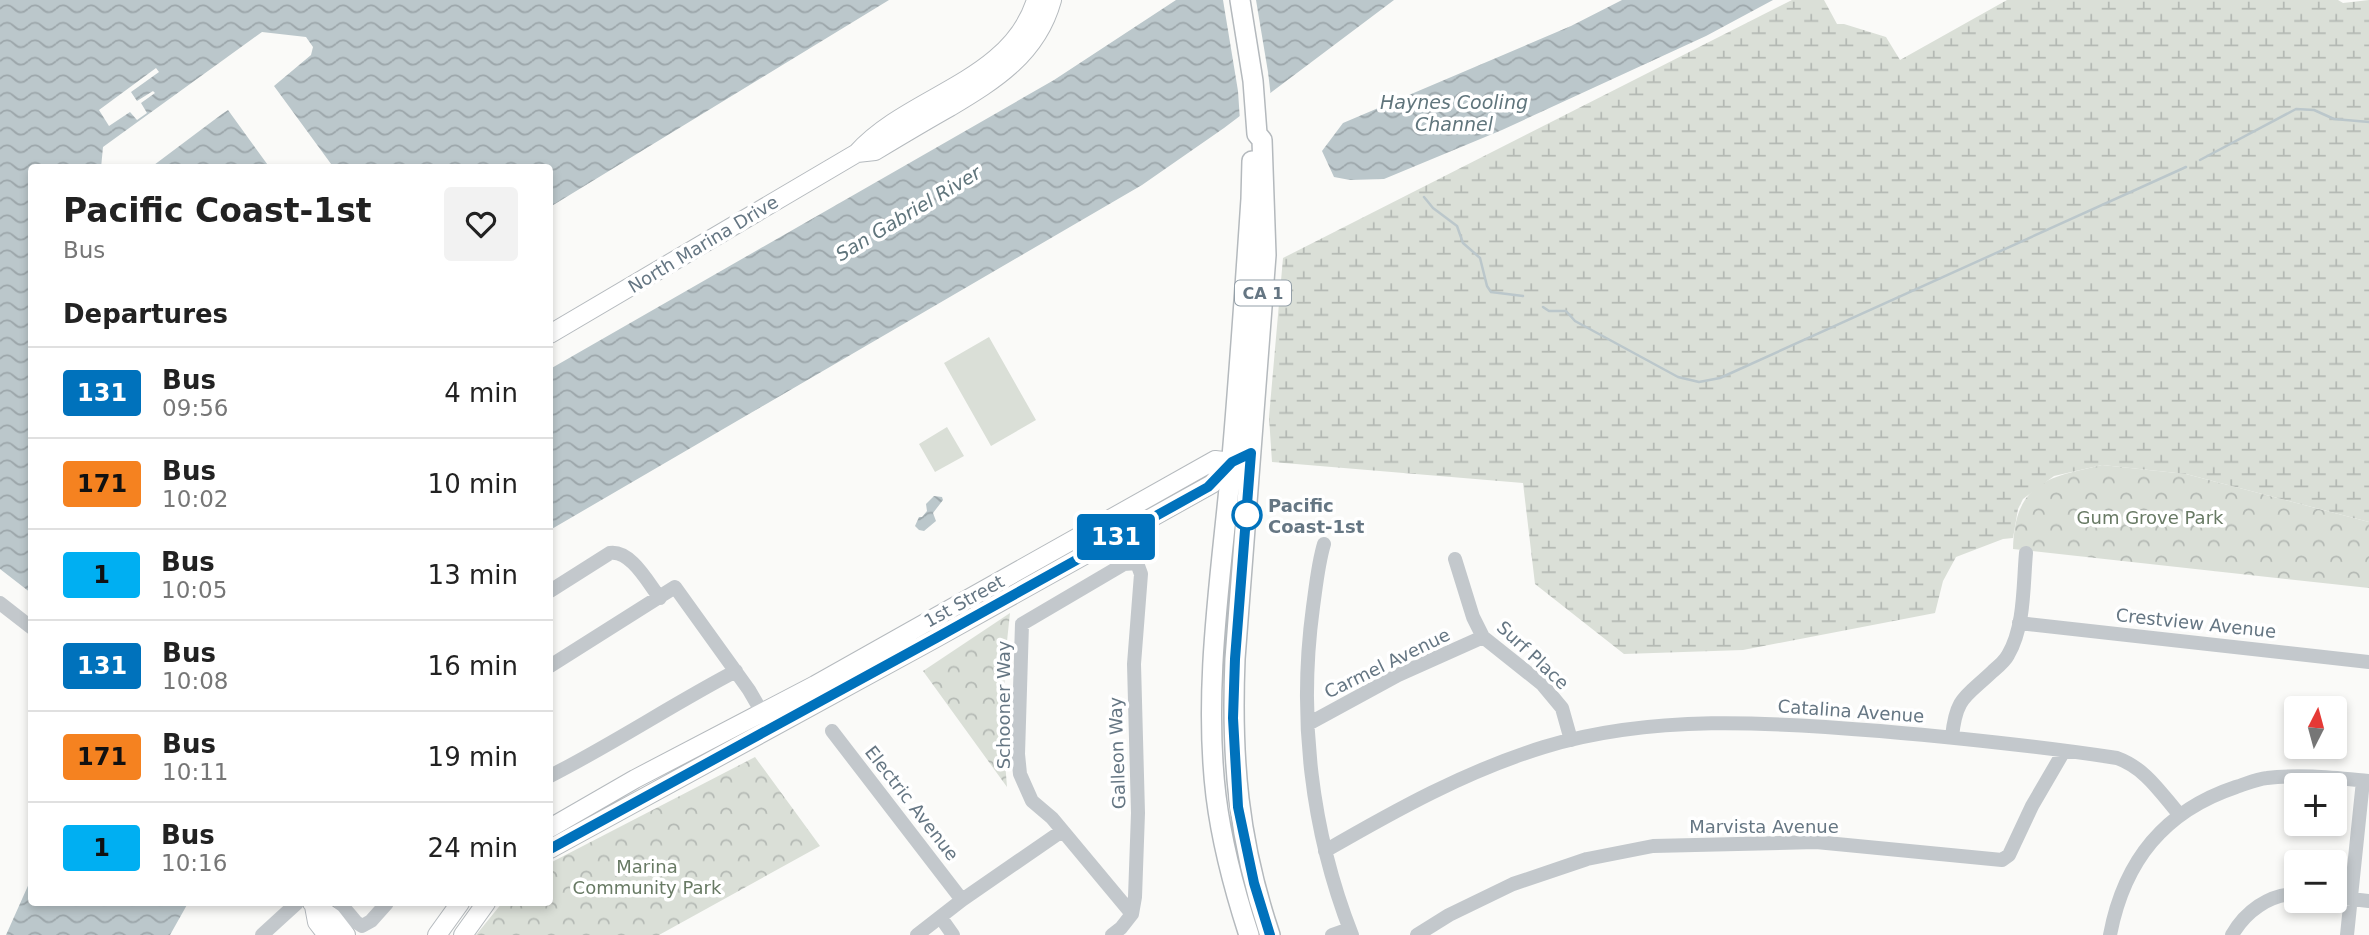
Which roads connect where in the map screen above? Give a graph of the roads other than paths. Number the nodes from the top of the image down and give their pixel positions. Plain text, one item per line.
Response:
1 (1036, 0) edge
2 (1052, 0) edge
3 (1240, 0) edge
4 (1257, 132) junction
5 (857, 153) junction
6 (553, 332) edge
7 (1251, 453) junction
8 (1232, 462) junction
9 (1324, 544) dead end
10 (2026, 553) dead end
11 (1455, 559) dead end
12 (1138, 563) joint
13 (553, 589) edge
14 (660, 598) junction
15 (0, 603) edge
16 (2019, 622) junction
17 (28, 625) edge
18 (1483, 637) junction
19 (2369, 662) edge
20 (553, 664) edge
21 (736, 671) junction
22 (767, 720) junction
23 (1308, 724) junction
24 (832, 731) dead end
25 (1952, 737) junction
26 (1571, 740) junction
27 (2064, 751) junction
28 (553, 774) edge
29 (2366, 781) edge
30 (2179, 814) junction
31 (553, 826) edge
32 (1062, 831) junction
33 (553, 847) edge
34 (1325, 851) junction
35 (2284, 896) edge
36 (2347, 899) edge
37 (2351, 899) junction
38 (962, 900) junction
39 (2369, 901) edge
40 (307, 906) edge
41 (311, 906) edge
42 (313, 906) edge
43 (343, 906) edge
44 (384, 906) edge
45 (458, 906) edge
46 (484, 906) edge
47 (1132, 914) junction
48 (940, 918) junction
49 (441, 931) edge
50 (1350, 932) edge
51 (262, 935) edge
52 (327, 935) edge
53 (346, 935) edge
54 (463, 935) edge
55 (916, 935) edge
56 (953, 935) edge
57 (1112, 935) edge
58 (1248, 935) edge
59 (1270, 935) edge
60 (1332, 935) edge
61 (1417, 935) edge
62 (2110, 935) edge
63 (2232, 935) edge
64 (2347, 935) edge

1 - 5 main road, North Marina Drive
2 - 5 main road, North Marina Drive
3 - 4 highway, CA 1
4 - 7 highway, CA 1
4 - 8 highway, CA 1
5 - 6 main road, North Marina Drive
7 - 8 main road, 1st Street
7 - 59 highway, CA 1
8 - 22 main road, 1st Street
8 - 58 highway, CA 1
9 - 23 street
10 - 16 street
11 - 18 street, Surf Place
12 - 32 street, Schooner Way
12 - 47 street, Galleon Way
13 - 14 street
14 - 20 street
14 - 21 street
15 - 17 street
16 - 19 street, Crestview Avenue
16 - 25 street
18 - 23 street, Carmel Avenue
18 - 26 street, Surf Place
21 - 22 street
21 - 28 street
22 - 31 main road, 1st Street
22 - 33 main road, 1st Street
23 - 34 street
24 - 38 street, Electric Avenue
25 - 26 street, Catalina Avenue
25 - 27 street, Catalina Avenue
26 - 34 street, Catalina Avenue
27 - 30 street, Catalina Avenue
27 - 61 street, Marvista Avenue
29 - 30 street
29 - 37 street
30 - 62 street
32 - 38 street
32 - 47 street, Schooner Way
34 - 50 street
35 - 63 street
36 - 37 street
37 - 39 street
37 - 64 street
38 - 48 street
40 - 51 street
41 - 52 main road
42 - 53 main road
43 - 44 street
45 - 49 main road
46 - 54 main road
47 - 57 street
48 - 55 street
48 - 56 street
50 - 60 street

